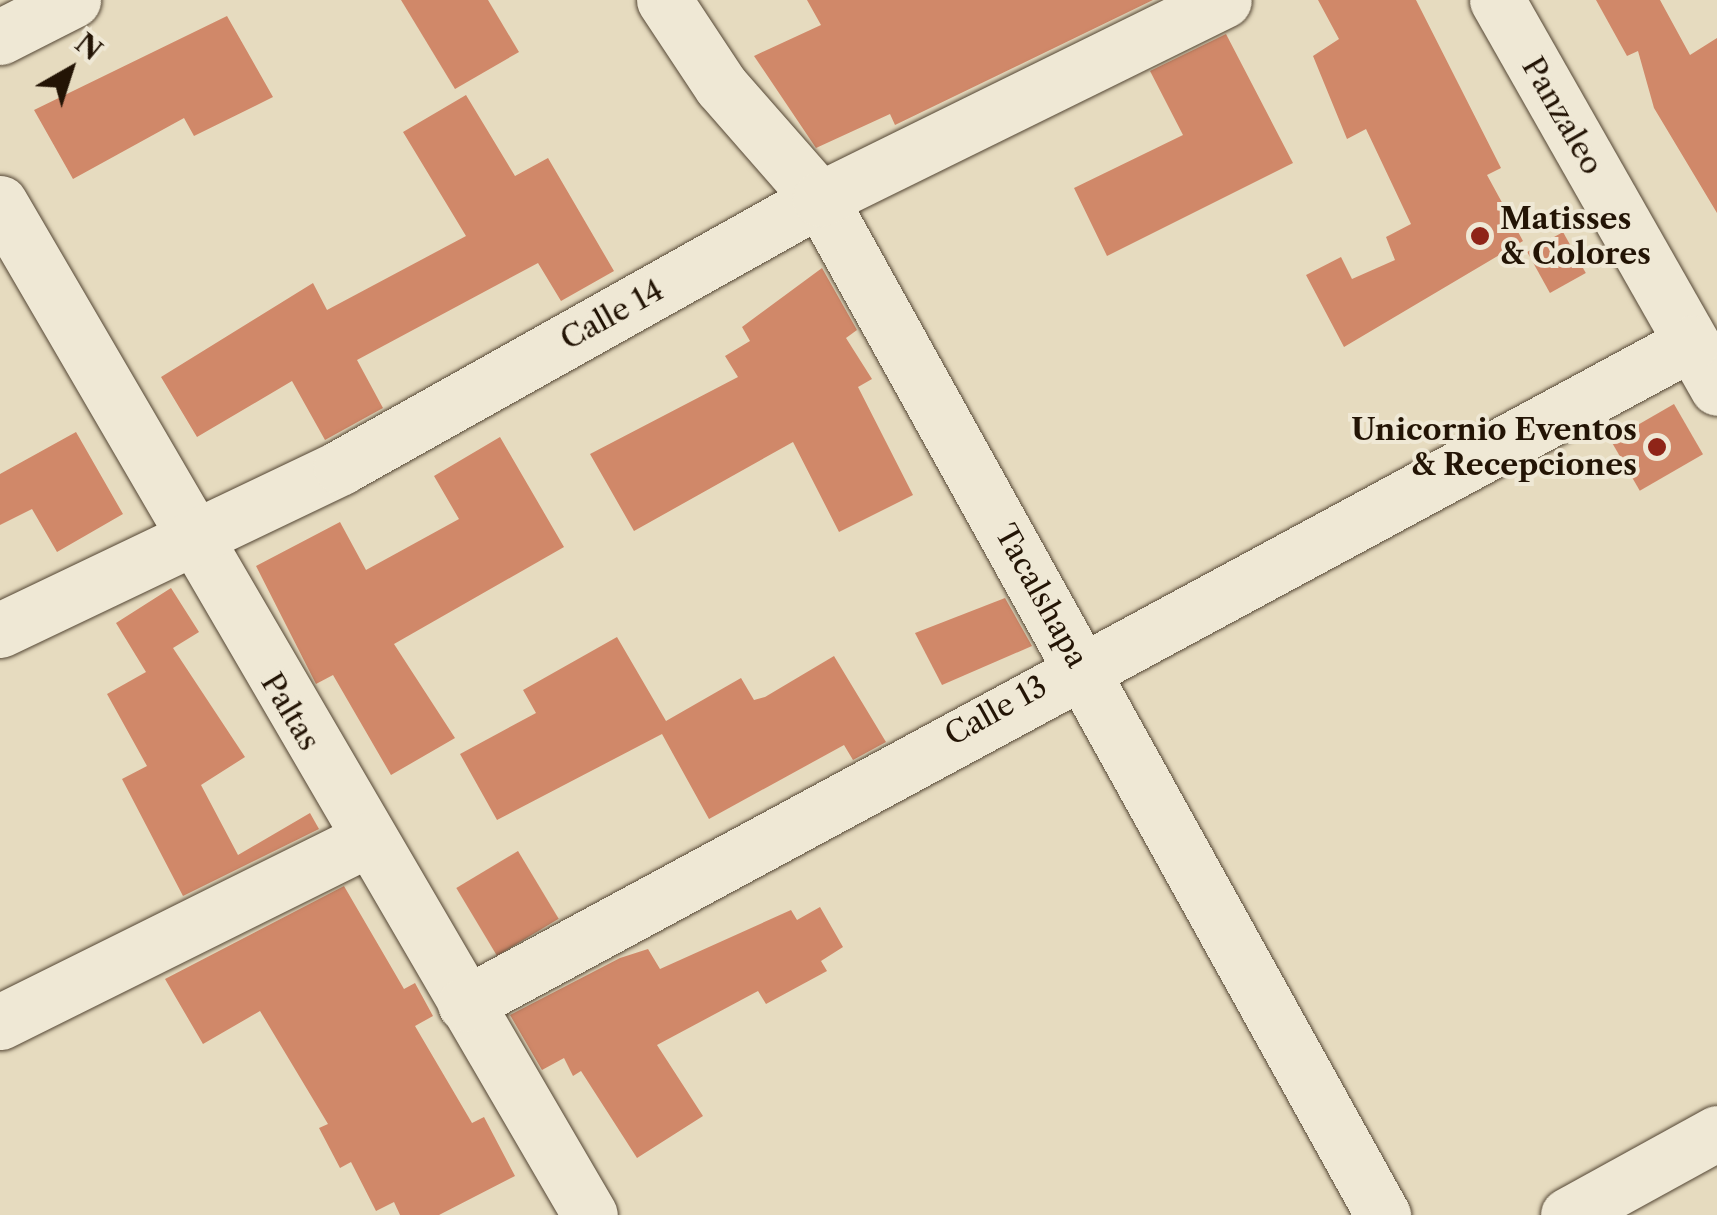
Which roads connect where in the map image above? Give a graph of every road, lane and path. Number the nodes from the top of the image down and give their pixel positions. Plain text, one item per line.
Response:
1 (73, 0) edge
2 (664, 0) edge
3 (1224, 0) edge
4 (1496, 0) edge
5 (0, 38) edge
6 (820, 199) junction
7 (0, 203) edge
8 (1704, 365) edge
9 (186, 536) junction
10 (0, 630) edge
11 (1080, 665) junction
12 (366, 840) junction
13 (465, 1004) junction
14 (0, 1022) edge
15 (1717, 1132) edge
16 (590, 1215) edge
17 (1383, 1215) edge
18 (1568, 1215) edge

1 - 5 street
2 - 6 street, Tacalshapa
3 - 6 street, Calle 14
4 - 8 street, Panzaleo
6 - 9 street, Calle 14
6 - 11 street, Tacalshapa
7 - 9 street, Paltas
8 - 11 street, Calle 13
9 - 10 street, Calle 14
9 - 12 street, Paltas
11 - 13 street, Calle 13
11 - 17 street, Tacalshapa
12 - 13 street, Paltas
12 - 14 street
13 - 16 street, Paltas
15 - 18 street

